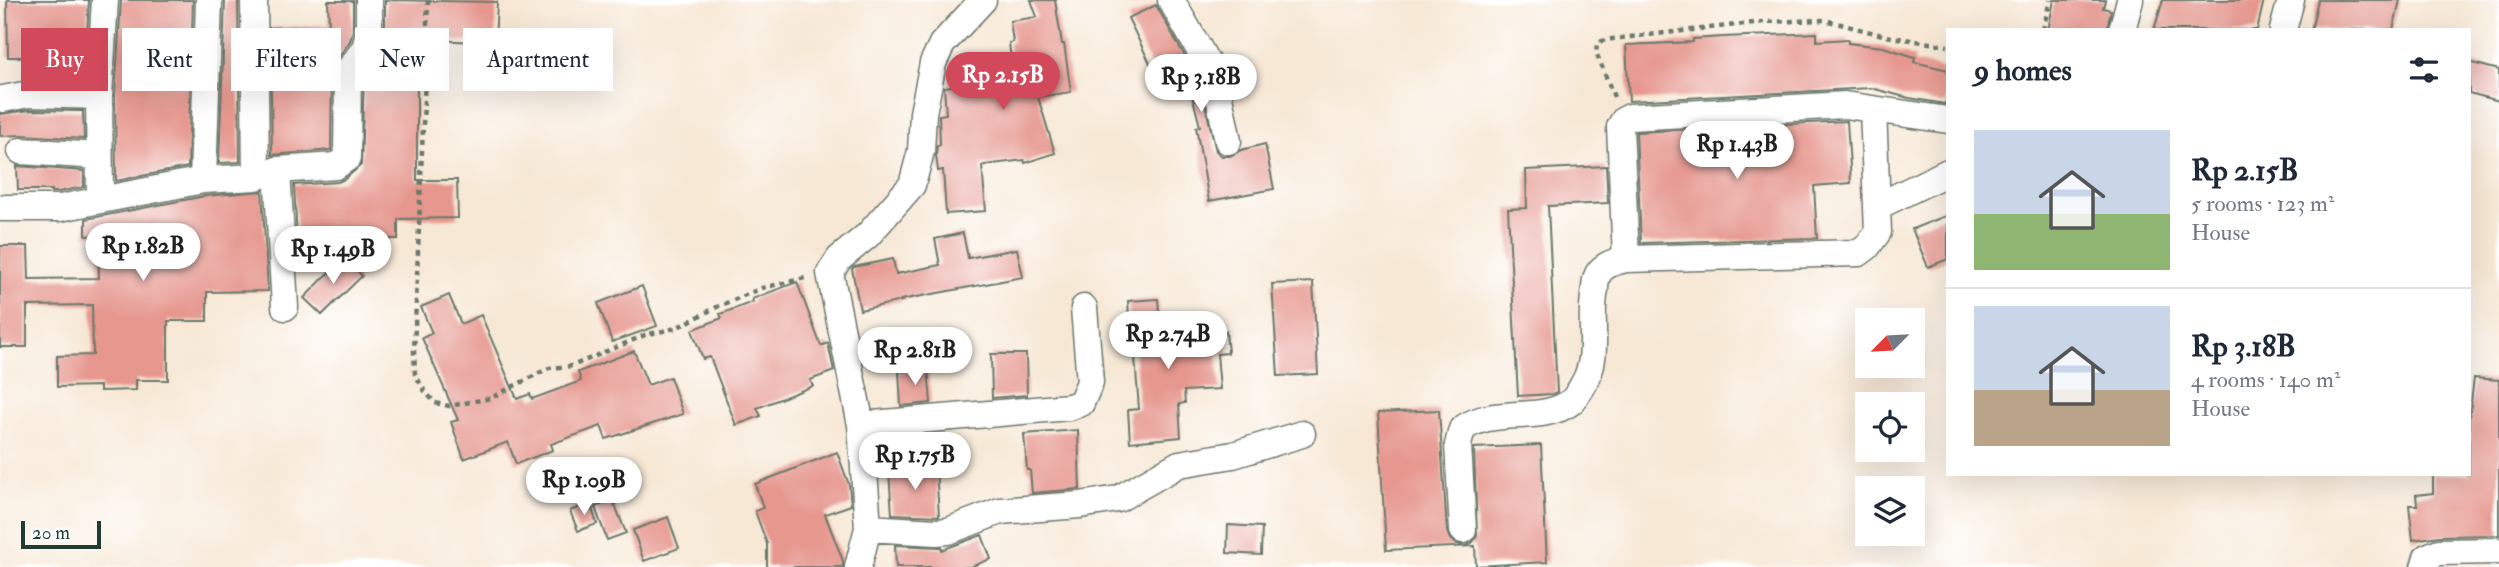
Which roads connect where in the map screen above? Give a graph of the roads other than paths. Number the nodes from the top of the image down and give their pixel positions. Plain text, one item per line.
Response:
1 (105, 0) edge
2 (209, 0) edge
3 (254, 0) edge
4 (369, 0) edge
5 (983, 0) edge
6 (1171, 0) edge
7 (2130, 0) edge
8 (2291, 0) edge
9 (2123, 28) edge
10 (2284, 28) edge
11 (99, 96) junction
12 (3, 99) dead end
13 (1873, 110) junction
14 (1946, 120) edge
15 (1228, 141) dead end
16 (21, 151) dead end
17 (99, 156) junction
18 (267, 174) junction
19 (1946, 174) edge
20 (203, 180) junction
21 (100, 199) junction
22 (1878, 206) junction
23 (0, 208) edge
24 (1626, 259) junction
25 (285, 307) dead end
26 (1084, 308) dead end
27 (861, 425) junction
28 (1302, 435) dead end
29 (869, 528) junction
30 (1463, 530) dead end
31 (2499, 551) edge
32 (858, 567) edge
33 (2424, 567) edge

1 - 11 street
2 - 20 street
3 - 18 street
4 - 18 street
5 - 27 street
6 - 15 street
7 - 9 street
8 - 10 street
11 - 12 street
11 - 17 street
13 - 14 street
13 - 22 street
13 - 24 street
16 - 17 street
17 - 21 street
18 - 20 street
18 - 25 street
19 - 22 street
20 - 21 street
21 - 23 street
22 - 24 street
24 - 30 street
26 - 27 street
27 - 29 street
28 - 29 street
29 - 32 street
31 - 33 street

